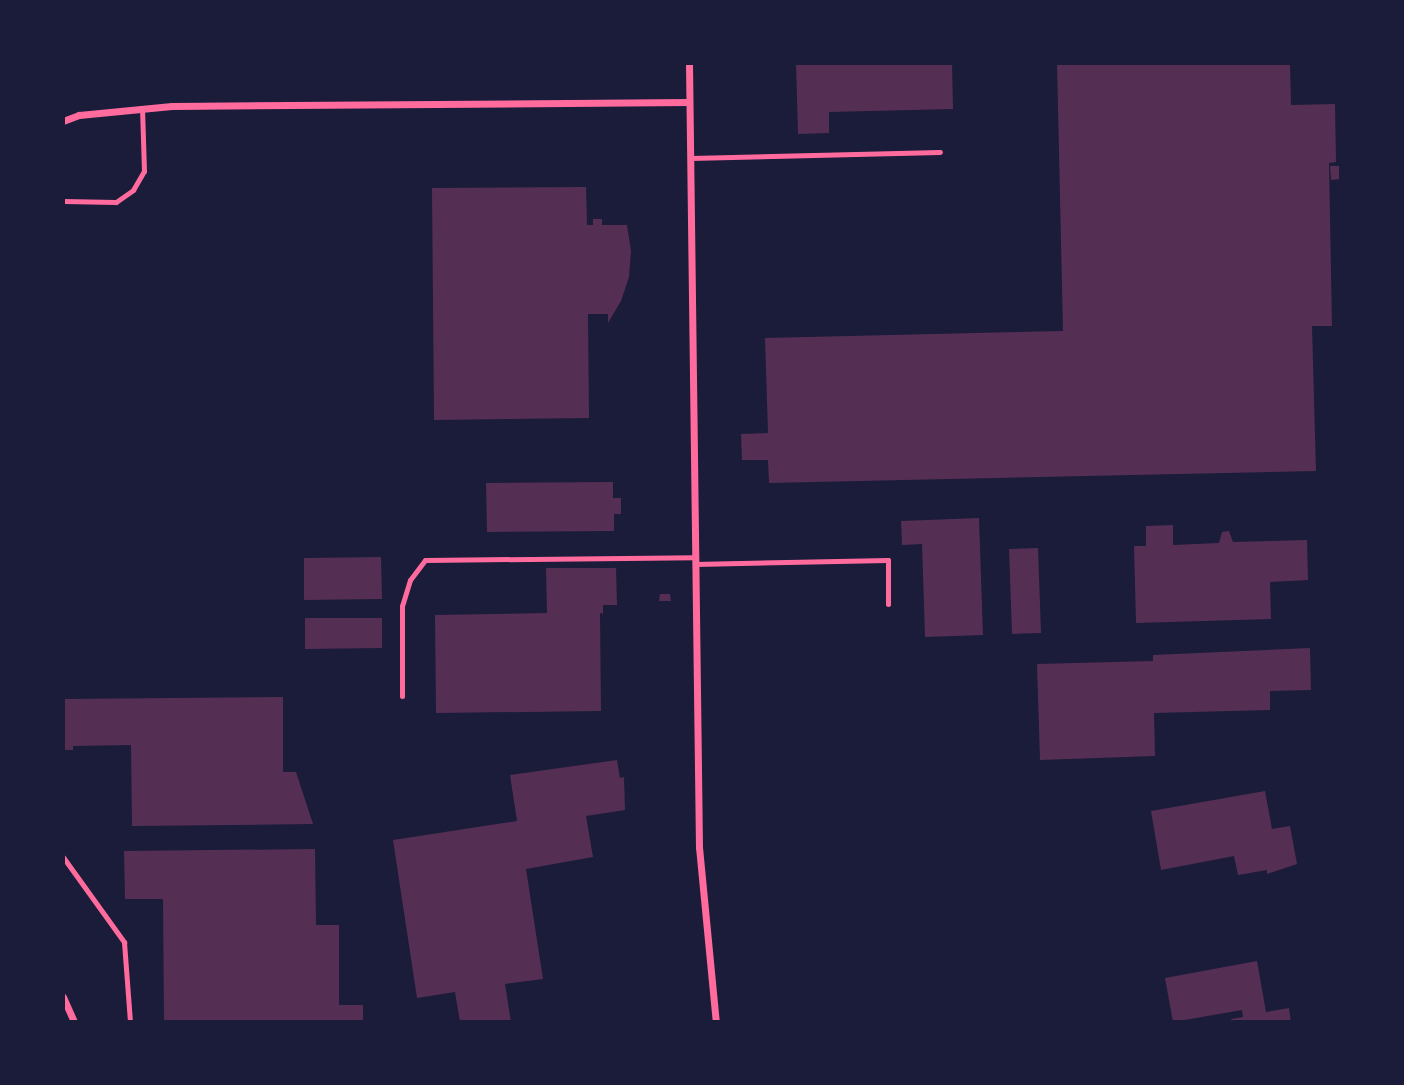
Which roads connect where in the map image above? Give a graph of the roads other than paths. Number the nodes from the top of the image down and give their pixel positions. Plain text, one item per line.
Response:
1 (689, 63) edge
2 (689, 102) junction
3 (142, 109) junction
4 (63, 121) edge
5 (940, 152) dead end
6 (690, 158) junction
7 (63, 201) edge
8 (695, 560) junction
9 (888, 604) dead end
10 (402, 696) dead end
11 (63, 857) edge
12 (63, 996) edge
13 (74, 1022) edge
14 (130, 1022) edge
15 (716, 1022) edge

1 - 2 street
2 - 3 street
2 - 6 street
3 - 4 street
3 - 7 lane
5 - 6 lane
6 - 8 street
8 - 9 lane
8 - 10 lane
8 - 15 street
11 - 14 lane
12 - 13 street

